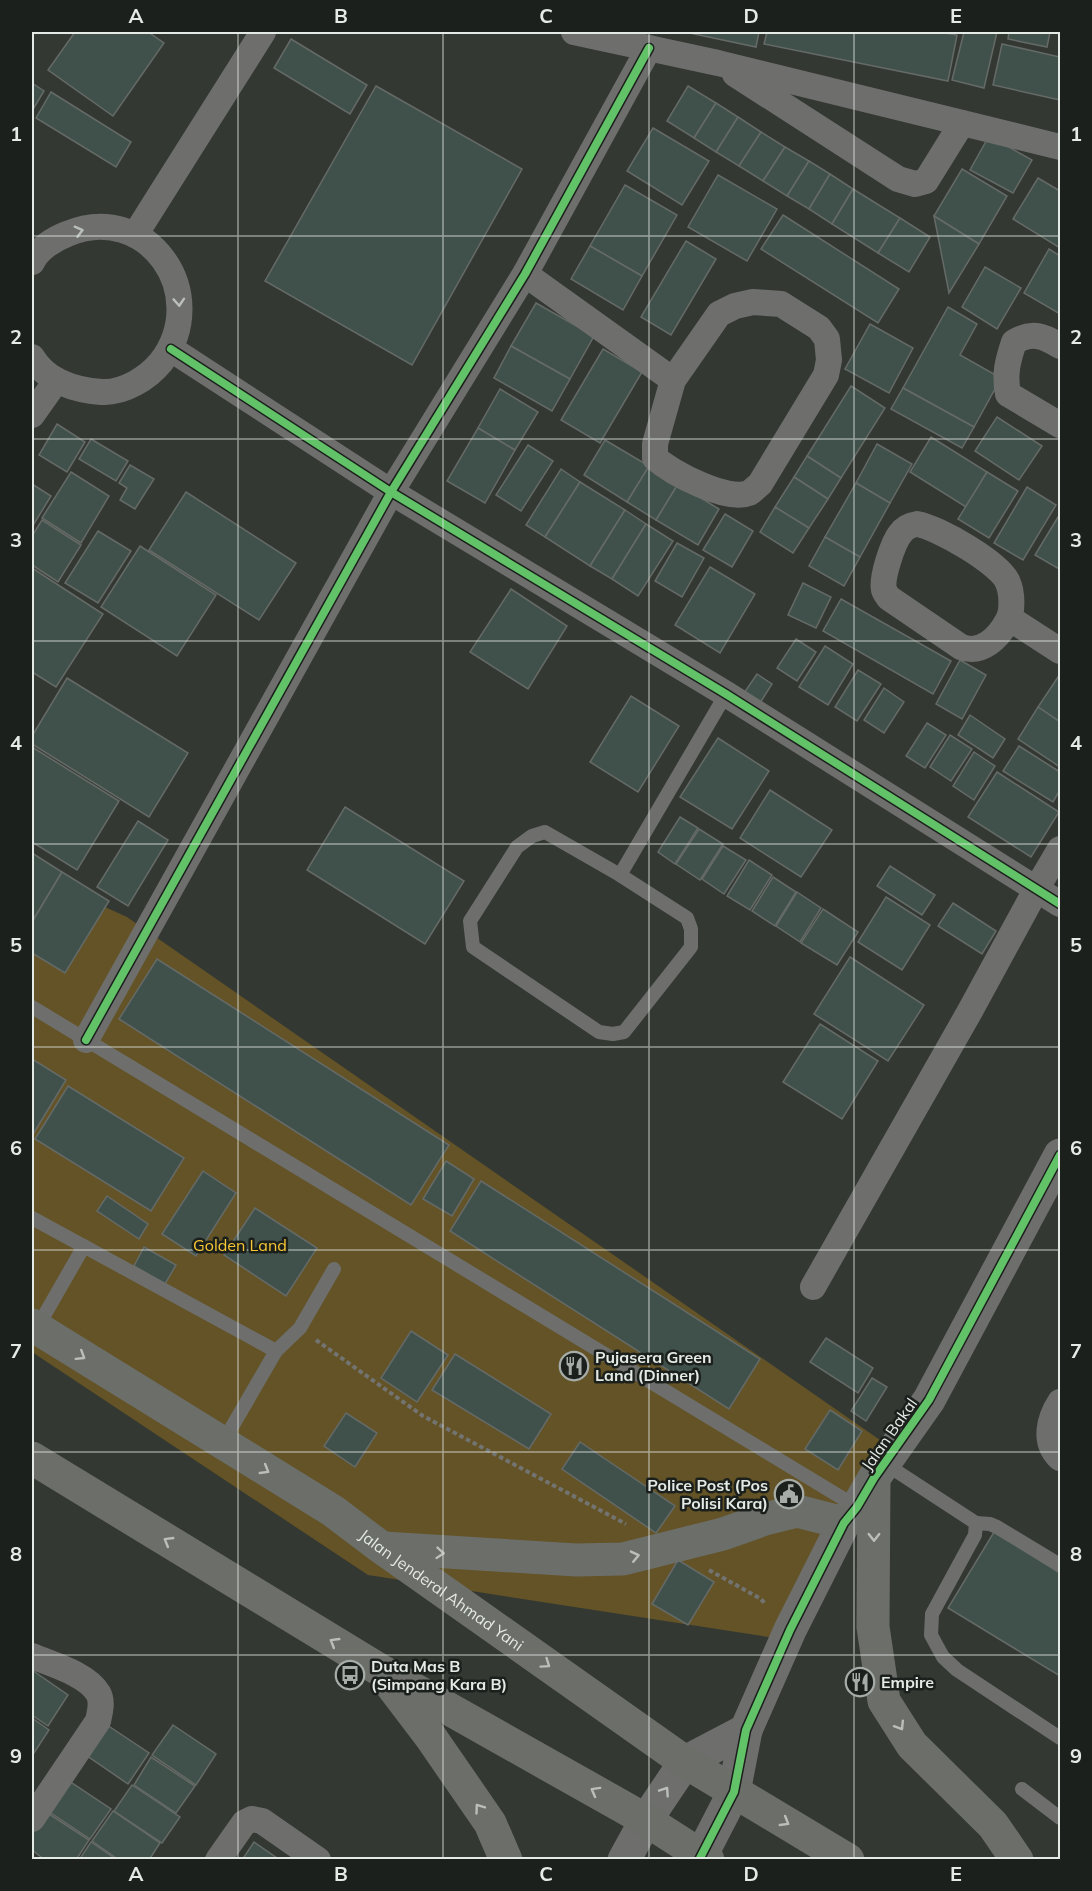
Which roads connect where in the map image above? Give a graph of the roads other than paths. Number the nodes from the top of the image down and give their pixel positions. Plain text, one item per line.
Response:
1 (264, 32) edge
2 (574, 32) edge
3 (649, 48) junction
4 (718, 63) junction
5 (962, 123) junction
6 (1060, 147) edge
7 (135, 235) junction
8 (32, 262) edge
9 (525, 274) junction
10 (1060, 346) edge
11 (171, 349) junction
12 (32, 357) edge
13 (673, 380) junction
14 (56, 381) junction
15 (32, 415) edge
16 (1060, 425) edge
17 (391, 492) junction
18 (1009, 618) junction
19 (1060, 651) edge
20 (726, 694) junction
21 (1060, 849) edge
22 (620, 875) junction
23 (1037, 888) junction
24 (1060, 904) edge
25 (32, 1007) edge
26 (86, 1040) junction
27 (1060, 1155) edge
28 (32, 1218) edge
29 (84, 1246) junction
30 (334, 1269) dead end
31 (813, 1287) dead end
32 (34, 1327) edge
33 (276, 1351) junction
34 (1060, 1402) edge
35 (222, 1444) junction
36 (32, 1458) edge
37 (1060, 1458) edge
38 (879, 1471) junction
39 (850, 1515) junction
40 (976, 1523) junction
41 (382, 1548) junction
42 (1060, 1565) edge
43 (32, 1656) edge
44 (380, 1670) junction
45 (746, 1730) junction
46 (1060, 1738) edge
47 (685, 1762) junction
48 (1023, 1789) dead end
49 (734, 1792) junction
50 (1060, 1818) edge
51 (32, 1819) edge
52 (646, 1820) junction
53 (703, 1858) edge
54 (218, 1860) edge
55 (318, 1860) edge
56 (506, 1860) edge
57 (624, 1860) edge
58 (848, 1860) edge
59 (1017, 1860) edge

1 - 7 street
2 - 3 street
3 - 4 street
3 - 9 street
4 - 5 street
4 - 5 street
5 - 6 street
8 -> 7 street
7 -> 11 street
9 - 13 street
9 - 17 street
10 - 16 street
11 - 14 street
11 - 17 street
12 - 14 street
13 - 13 street
14 - 15 street
17 - 20 street
17 - 26 street
18 - 18 street
18 - 19 street
20 - 22 lane
20 - 23 street
21 - 23 street
22 - 22 lane
23 - 24 street
23 - 31 street
25 - 26 lane
26 - 39 lane
27 - 38 street, Jalan Bakal
28 - 29 lane
29 - 32 lane
29 - 33 lane
30 - 33 lane
32 -> 35 highway, Jalan Jenderal Ahmad Yani
33 - 35 lane
34 - 37 street
35 -> 41 highway, Jalan Jenderal Ahmad Yani
44 -> 36 highway
38 - 39 street, Jalan Bakal
38 - 40 lane
38 -> 59 highway
41 -> 39 highway
39 - 45 street, Jalan Bakal
40 - 42 lane
40 - 46 lane
41 -> 47 highway, Jalan Jenderal Ahmad Yani
43 - 51 street
52 -> 44 highway
56 -> 44 highway
45 - 47 street
45 - 49 street, Jalan Bakal
47 - 49 highway, Jalan Jenderal Ahmad Yani
52 -> 47 street
48 - 50 lane
49 - 53 street, Jalan Bakal
49 -> 58 highway, Jalan Jenderal Ahmad Yani
52 - 53 highway
52 - 57 street
54 - 55 street

